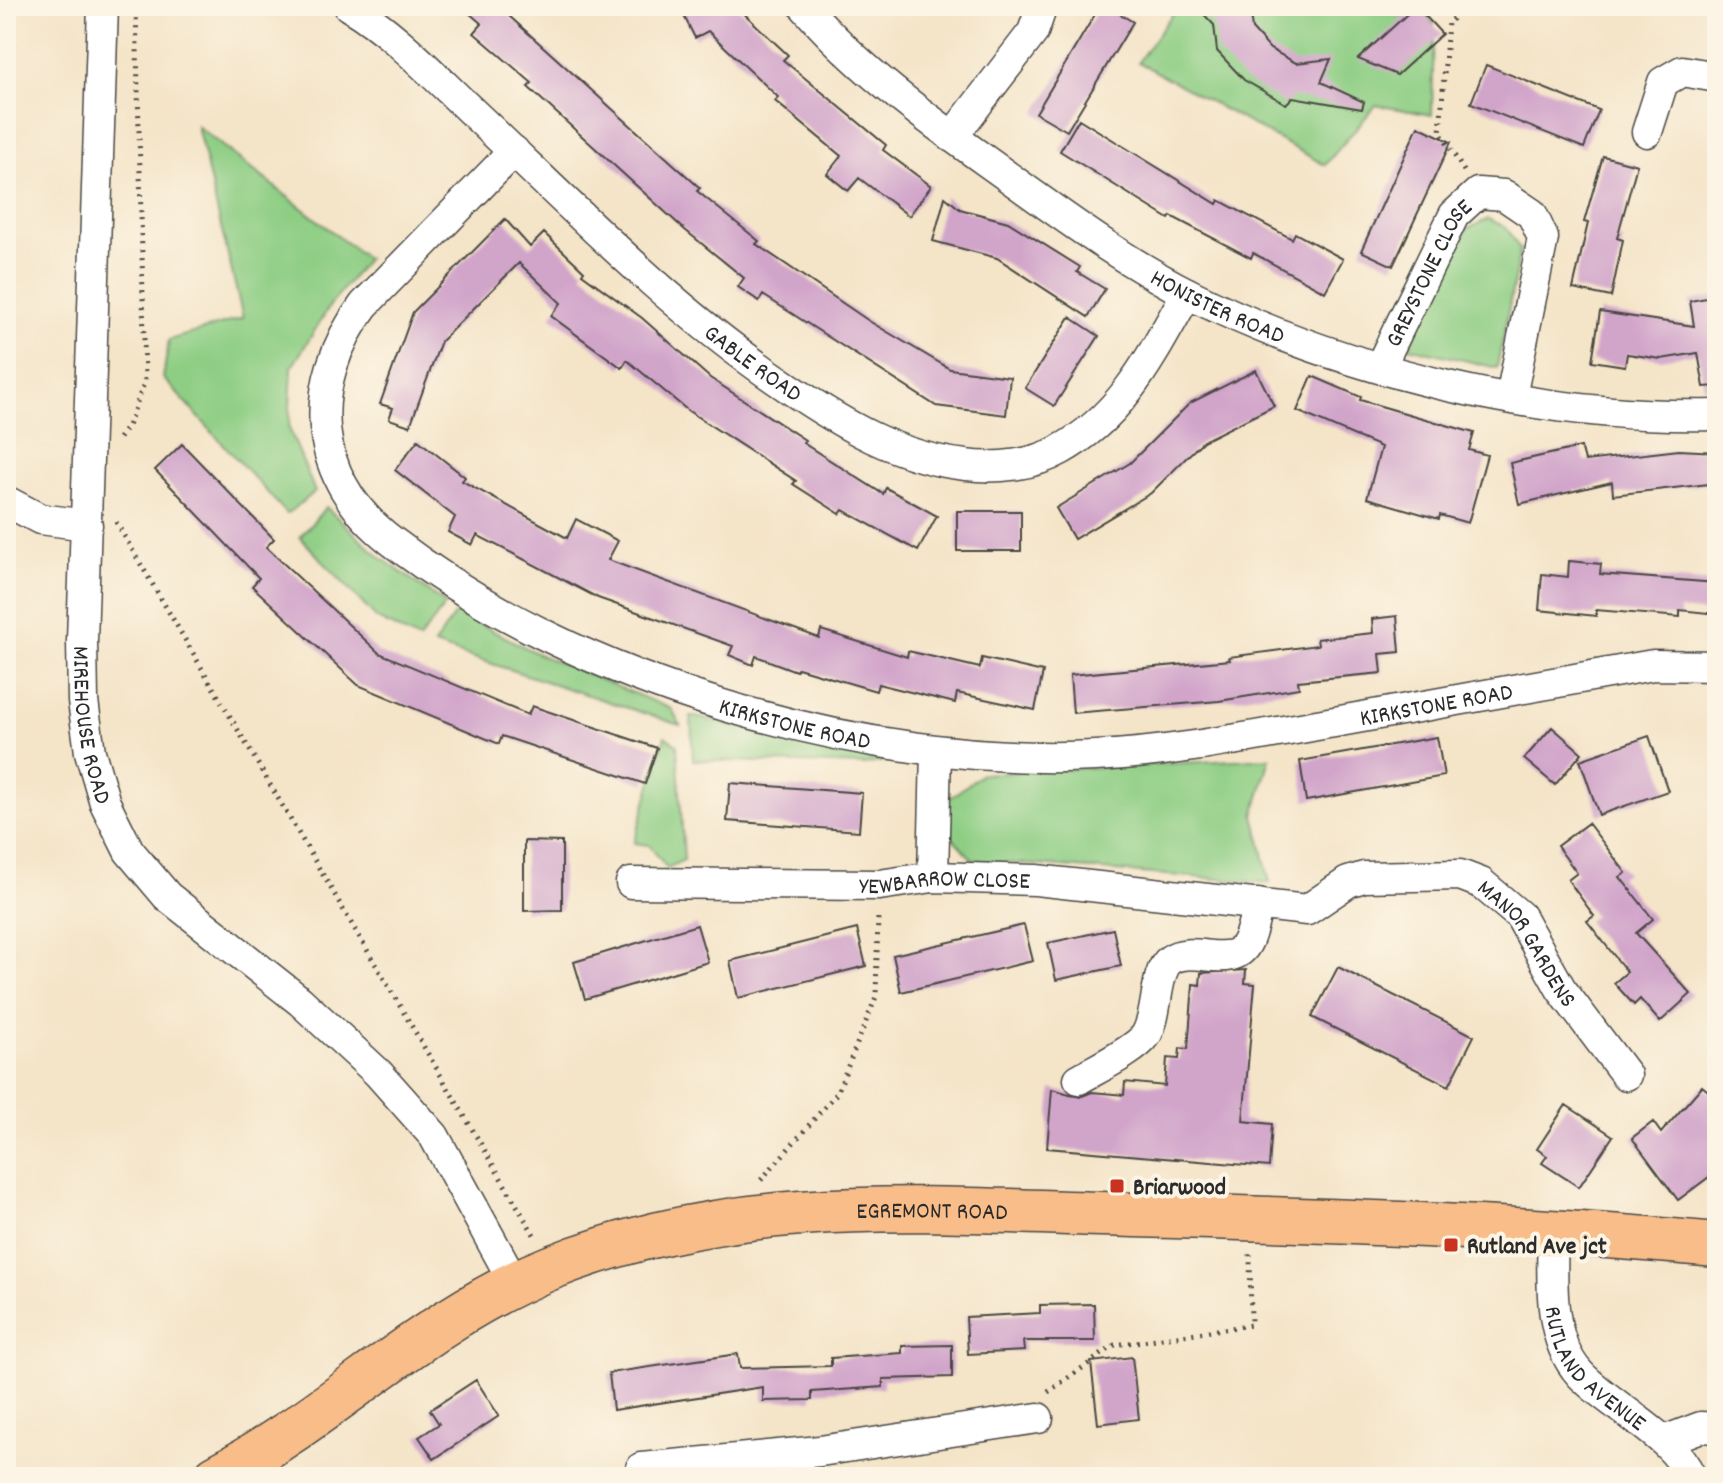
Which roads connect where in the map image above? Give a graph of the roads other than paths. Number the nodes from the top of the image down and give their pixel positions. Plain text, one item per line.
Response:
1 (103, 6) edge
2 (1042, 6) edge
3 (808, 8) edge
4 (361, 9) edge
5 (1717, 77) edge
6 (1647, 132) dead end
7 (952, 137) junction
8 (514, 151) junction
9 (1187, 293) junction
10 (1381, 365) junction
11 (1511, 397) junction
12 (1717, 415) edge
13 (6, 501) edge
14 (87, 525) junction
15 (1717, 666) edge
16 (936, 751) junction
17 (933, 877) junction
18 (631, 883) dead end
19 (1258, 904) junction
20 (1626, 1075) dead end
21 (1079, 1079) dead end
22 (1553, 1232) junction
23 (1717, 1245) edge
24 (534, 1274) junction
25 (1038, 1418) dead end
26 (1717, 1428) edge
27 (1664, 1441) junction
28 (824, 1464) edge
29 (641, 1468) dead end
30 (216, 1477) edge
31 (1691, 1477) edge

1 - 14 street, MIREHOUSE ROAD
2 - 7 street
3 - 7 street, HONISTER ROAD
4 - 8 street, GABLE ROAD
5 - 6 street
7 - 9 street, HONISTER ROAD
8 - 9 street, GABLE ROAD
8 - 16 street, KIRKSTONE ROAD
9 - 10 street, HONISTER ROAD
10 - 11 street, HONISTER ROAD
10 - 11 street, GREYSTONE CLOSE
11 - 12 street, HONISTER ROAD
13 - 14 street
14 - 24 street, MIREHOUSE ROAD
15 - 16 street, KIRKSTONE ROAD
16 - 17 street
17 - 18 street, YEWBARROW CLOSE
17 - 19 street, YEWBARROW CLOSE
19 - 20 street, MANOR GARDENS
19 - 21 street
22 - 23 highway, EGREMONT ROAD
22 - 24 highway, EGREMONT ROAD
22 - 27 street, RUTLAND AVENUE
24 - 30 highway, EGREMONT ROAD
25 - 28 street
26 - 27 street
27 - 31 street, RUTLAND AVENUE
28 - 29 street

